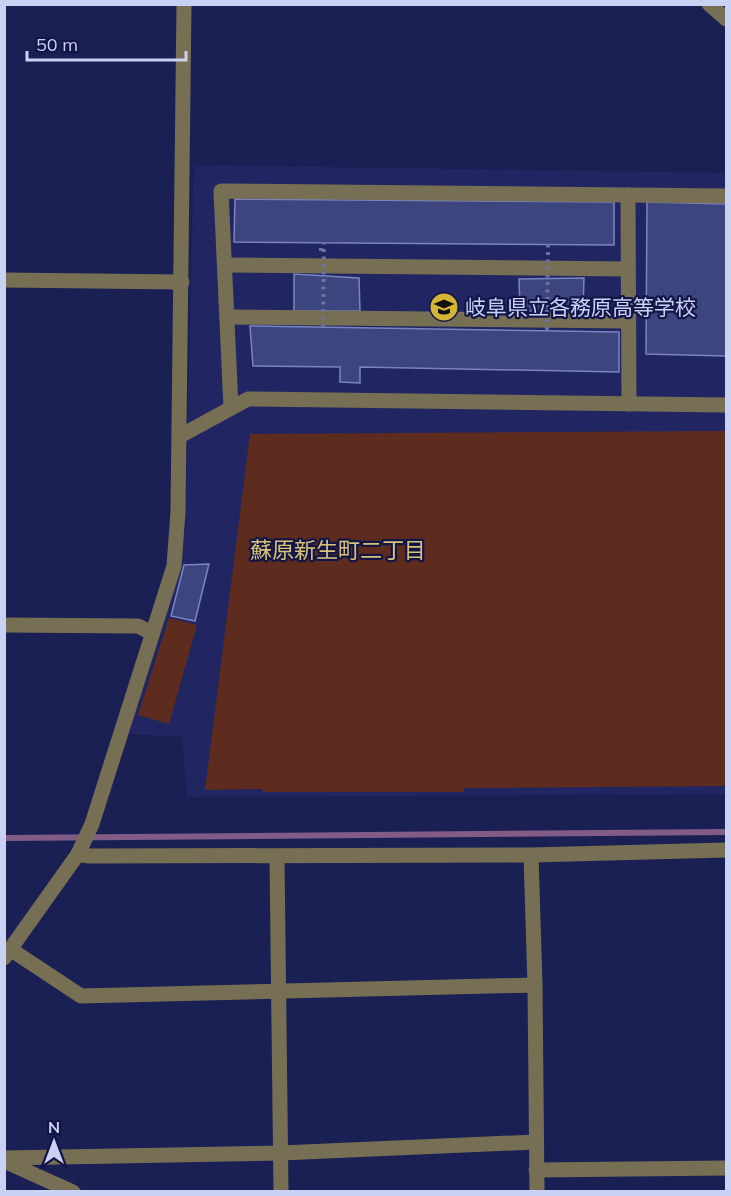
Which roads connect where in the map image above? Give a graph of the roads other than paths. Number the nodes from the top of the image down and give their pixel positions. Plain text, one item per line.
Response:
1 (184, 4) edge
2 (710, 4) edge
3 (726, 19) edge
4 (628, 195) junction
5 (726, 196) edge
6 (225, 265) junction
7 (628, 269) junction
8 (4, 280) edge
9 (182, 282) junction
10 (227, 317) junction
11 (628, 321) junction
12 (629, 404) junction
13 (726, 405) edge
14 (231, 408) junction
15 (180, 436) junction
16 (4, 625) edge
17 (152, 633) junction
18 (726, 850) edge
19 (78, 854) junction
20 (531, 855) junction
21 (277, 857) junction
22 (7, 954) edge
23 (535, 985) junction
24 (278, 991) junction
25 (536, 1142) junction
26 (281, 1153) junction
27 (4, 1160) edge
28 (726, 1168) edge
29 (536, 1170) junction
30 (74, 1191) edge
31 (281, 1191) edge
32 (537, 1191) edge

1 - 9 street
2 - 3 street
4 - 5 street
4 - 6 street
4 - 7 street
6 - 7 street
6 - 10 street
7 - 11 street
8 - 9 street
9 - 15 street
10 - 11 street
10 - 14 street
11 - 12 street
12 - 13 street
12 - 14 street
14 - 15 street
15 - 17 street
16 - 17 street
17 - 19 street
18 - 20 street
19 - 21 street
19 - 22 street
20 - 21 street
20 - 23 street
21 - 24 street
22 - 24 street
23 - 24 street
23 - 25 street
24 - 26 street
25 - 26 street
25 - 29 street
26 - 27 street
26 - 31 street
27 - 30 street
28 - 29 street
29 - 32 street

